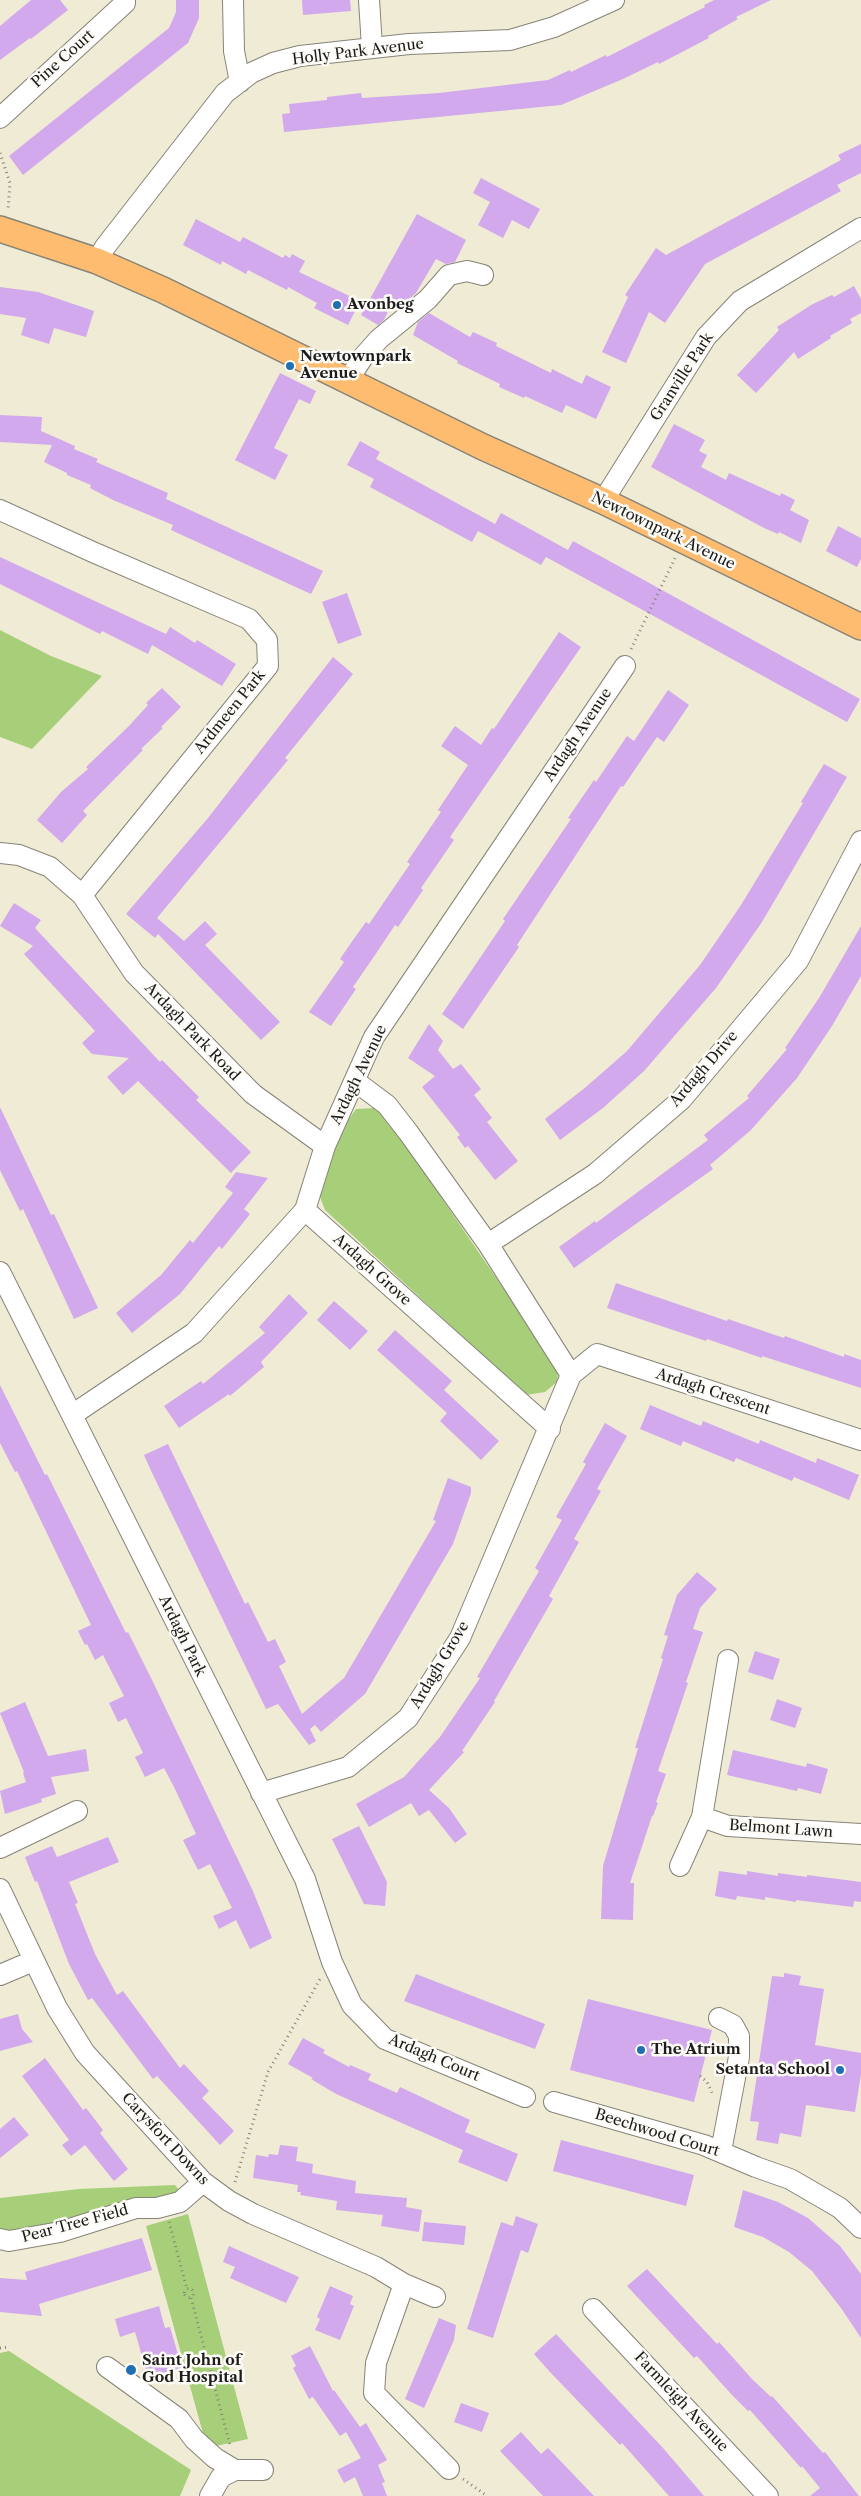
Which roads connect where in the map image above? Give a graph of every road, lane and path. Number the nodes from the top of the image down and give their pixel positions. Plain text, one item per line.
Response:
1 (125, 0) edge
2 (233, 0) edge
3 (369, 0) edge
4 (614, 0) edge
5 (372, 47) junction
6 (240, 82) junction
7 (0, 118) edge
8 (0, 152) edge
9 (861, 228) edge
10 (4, 230) edge
11 (97, 261) junction
12 (483, 275) dead end
13 (349, 379) junction
14 (602, 501) junction
15 (0, 510) edge
16 (683, 542) junction
17 (861, 628) edge
18 (624, 666) joint
19 (861, 841) edge
20 (0, 853) edge
21 (82, 895) junction
22 (355, 1081) junction
23 (325, 1146) junction
24 (305, 1210) junction
25 (488, 1244) junction
26 (0, 1272) edge
27 (571, 1375) junction
28 (72, 1416) junction
29 (550, 1429) junction
30 (861, 1440) edge
31 (728, 1660) dead end
32 (261, 1794) junction
33 (78, 1812) dead end
34 (702, 1817) junction
35 (861, 1834) edge
36 (0, 1848) edge
37 (680, 1866) dead end
38 (0, 1889) edge
39 (33, 1961) junction
40 (332, 1962) junction
41 (0, 1975) edge
42 (352, 2005) joint
43 (719, 2018) dead end
44 (525, 2097) dead end
45 (554, 2102) dead end
46 (721, 2151) junction
47 (203, 2182) junction
48 (229, 2201) junction
49 (169, 2222) dead end
50 (861, 2228) edge
51 (0, 2239) edge
52 (404, 2284) junction
53 (187, 2289) junction
54 (435, 2297) dead end
55 (190, 2298) junction
56 (593, 2309) dead end
57 (8, 2346) dead end
58 (0, 2348) edge
59 (107, 2367) dead end
60 (229, 2443) dead end
61 (449, 2469) joint
62 (235, 2470) junction
63 (263, 2470) dead end
64 (210, 2496) edge
65 (487, 2496) edge
66 (768, 2496) edge

1 - 7 street, Pine Court
2 - 6 street
3 - 5 street
4 - 5 street, Holly Park Avenue
5 - 6 street, Holly Park Avenue
6 - 11 street, Holly Park Avenue
8 - 10 path
9 - 14 street, Granville Park
10 - 11 main road, Newtownpark Avenue
11 - 13 main road, Newtownpark Avenue
12 - 13 street
13 - 14 main road, Newtownpark Avenue
14 - 16 main road, Newtownpark Avenue
15 - 21 street, Ardmeen Park
16 - 17 main road, Newtownpark Avenue
16 - 18 path
18 - 22 street, Ardagh Avenue
19 - 25 street, Ardagh Drive
20 - 21 street, Ardagh Park Road
21 - 23 street, Ardagh Park Road
22 - 23 street, Ardagh Avenue
22 - 25 street
23 - 24 street, Ardagh Avenue
24 - 28 street, Ardagh Avenue
24 - 29 street, Ardagh Grove
25 - 27 street
26 - 28 street, Ardagh Park
27 - 29 street, Ardagh Grove
27 - 30 street, Ardagh Crescent
28 - 32 street, Ardagh Park
29 - 32 street, Ardagh Grove
31 - 34 street
32 - 40 street, Ardagh Park
33 - 36 street
34 - 35 street, Belmont Lawn
34 - 37 street
38 - 39 street, Carysfort Downs
39 - 41 street
39 - 47 street, Carysfort Downs
40 - 42 street, Ardagh Park
40 - 48 path
42 - 44 street, Ardagh Court
43 - 46 street
45 - 46 street, Beechwood Court
46 - 50 street, Beechwood Court
47 - 48 street, Carysfort Downs
47 - 51 street, Pear Tree Field
48 - 52 street, Carysfort Downs
49 - 53 path
52 - 54 street, Carysfort Downs
52 - 61 street
53 - 55 path
53 - 55 path
55 - 60 path
56 - 66 street, Farmleigh Avenue
57 - 58 path
59 - 62 street
61 - 65 path
62 - 63 street
62 - 64 street

